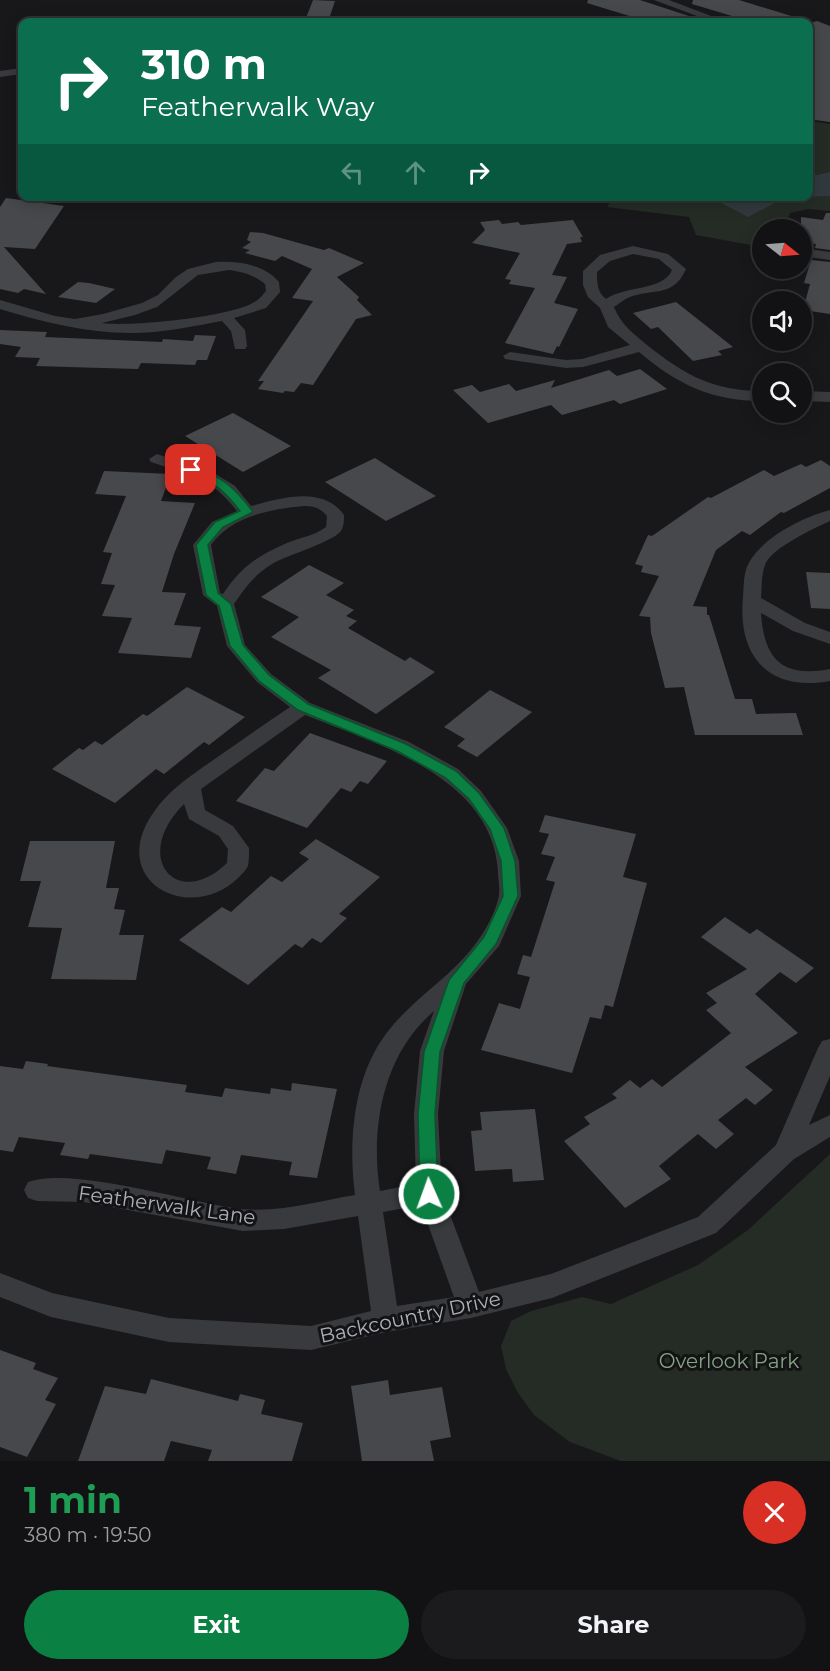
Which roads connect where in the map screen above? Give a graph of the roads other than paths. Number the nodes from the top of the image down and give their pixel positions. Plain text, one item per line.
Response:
1 (659, 0) edge
2 (711, 18) edge
3 (18, 72) edge
4 (0, 74) edge
5 (812, 254) edge
6 (830, 256) edge
7 (0, 304) edge
8 (606, 306) junction
9 (225, 316) junction
10 (76, 323) junction
11 (240, 346) dead end
12 (640, 347) junction
13 (510, 356) dead end
14 (752, 396) edge
15 (812, 396) edge
16 (830, 397) edge
17 (158, 459) dead end
18 (247, 512) junction
19 (830, 515) edge
20 (751, 600) junction
21 (225, 604) junction
22 (830, 638) edge
23 (830, 675) edge
24 (303, 707) junction
25 (190, 787) junction
26 (456, 980) junction
27 (830, 1048) edge
28 (830, 1125) edge
29 (785, 1152) junction
30 (37, 1190) dead end
31 (429, 1194) junction
32 (369, 1205) junction
33 (0, 1285) edge
34 (471, 1306) junction
35 (386, 1320) junction

1 - 2 street
3 - 4 street
5 - 6 street
7 - 10 street
8 - 8 street
8 - 12 street
9 - 10 street
9 - 10 street
9 - 11 street
12 - 13 street
12 - 14 street
15 - 16 street
17 - 18 street
18 - 21 street
18 - 21 street
19 - 20 street
20 - 22 street
20 - 23 street
21 - 24 street
24 - 25 street
24 - 26 street
25 - 25 street
26 - 31 street
26 - 32 street
27 - 29 street, Backcountry Drive
28 - 29 street, Backcountry Drive
29 - 34 street, Backcountry Drive
30 - 32 street, Featherwalk Lane
31 - 32 street, Featherwalk Lane
31 - 34 street
32 - 35 street
33 - 35 street, Backcountry Drive
34 - 35 street, Backcountry Drive

